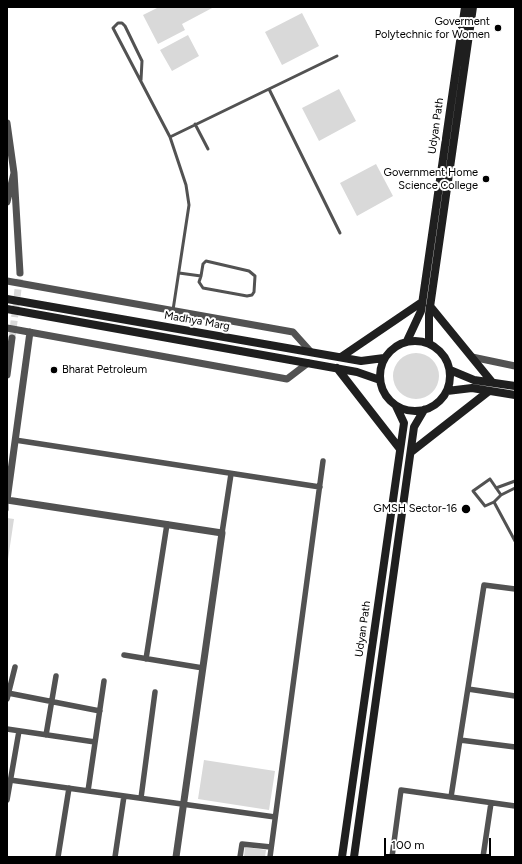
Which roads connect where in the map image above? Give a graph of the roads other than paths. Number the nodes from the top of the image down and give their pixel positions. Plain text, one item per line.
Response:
1 (465, 7) edge
2 (473, 7) edge
3 (337, 56) dead end
4 (141, 80) junction
5 (270, 88) junction
6 (7, 123) edge
7 (195, 124) junction
8 (170, 137) junction
9 (208, 149) dead end
10 (14, 173) junction
11 (7, 202) edge
12 (340, 233) dead end
13 (20, 273) tunnel mouth
14 (179, 273) junction
15 (201, 276) junction
16 (7, 281) edge
17 (7, 299) edge
18 (422, 302) junction
19 (430, 306) junction
20 (7, 309) edge
21 (173, 310) junction
22 (7, 328) edge
23 (30, 332) junction
24 (12, 338) tunnel mouth
25 (407, 341) junction
26 (429, 343) junction
27 (311, 352) junction
28 (341, 357) junction
29 (472, 357) junction
30 (384, 358) junction
31 (308, 363) junction
32 (515, 366) edge
33 (337, 368) junction
34 (450, 370) junction
35 (7, 375) edge
36 (380, 380) junction
37 (492, 382) junction
38 (515, 386) edge
39 (447, 391) junction
40 (488, 391) junction
41 (515, 395) edge
42 (396, 406) junction
43 (424, 410) junction
44 (15, 440) junction
45 (400, 449) junction
46 (411, 452) junction
47 (323, 461) dead end
48 (231, 474) junction
49 (515, 481) edge
50 (320, 487) junction
51 (496, 488) junction
52 (515, 488) edge
53 (501, 495) junction
54 (7, 500) edge
55 (494, 502) junction
56 (7, 510) edge
57 (167, 524) junction
58 (222, 533) junction
59 (515, 541) edge
60 (515, 589) edge
61 (124, 655) dead end
62 (146, 659) junction
63 (15, 667) dead end
64 (203, 668) junction
65 (56, 676) dead end
66 (104, 681) dead end
67 (468, 689) junction
68 (155, 692) dead end
69 (8, 696) edge
70 (515, 696) edge
71 (51, 702) junction
72 (100, 710) junction
73 (7, 729) edge
74 (19, 731) junction
75 (46, 735) junction
76 (460, 740) junction
77 (95, 742) junction
78 (515, 747) edge
79 (10, 780) junction
80 (69, 788) junction
81 (88, 791) junction
82 (124, 796) junction
83 (452, 797) junction
84 (141, 798) junction
85 (7, 800) edge
86 (491, 803) junction
87 (184, 804) junction
88 (515, 806) edge
89 (276, 817) junction
90 (271, 847) junction
91 (58, 857) edge
92 (115, 857) edge
93 (176, 857) edge
94 (240, 857) edge
95 (270, 857) edge
96 (342, 857) edge
97 (354, 857) edge
98 (392, 857) edge
99 (483, 857) edge

1 - 18 main road, Udyan Path
2 - 19 main road, Udyan Path
3 - 5 lane
4 - 4 lane
4 - 8 lane
5 - 7 lane
5 - 12 lane
6 - 10 street
7 - 8 lane
7 - 9 lane
8 - 14 lane
10 - 11 street
10 - 13 street
14 - 15 lane
14 - 21 lane
15 - 15 lane
16 - 21 street
17 - 27 main road, Madhya Marg
18 - 25 main road, Udyan Path
18 - 28 main road
19 - 26 main road, Udyan Path
19 - 29 main road
20 - 31 main road, Madhya Marg
21 - 27 street
22 - 23 street
23 - 31 street
23 - 44 street
24 - 35 street
25 - 26 main road
25 - 30 main road
26 - 34 main road
27 - 28 main road, Madhya Marg
28 - 30 main road, Madhya Marg
29 - 32 street
29 - 37 main road
30 - 36 main road
31 - 33 main road, Madhya Marg
33 - 36 main road, Madhya Marg
33 - 45 main road
34 - 37 main road
34 - 39 main road
36 - 42 main road
37 - 38 main road
39 - 40 main road
39 - 43 main road
40 - 41 main road
40 - 46 main road
42 - 43 main road
42 - 45 main road, Udyan Path
43 - 46 main road, Udyan Path
44 - 48 street
44 - 54 street
45 - 96 main road, Udyan Path
46 - 97 main road, Udyan Path
47 - 50 street
48 - 50 street
48 - 58 street
49 - 51 lane
50 - 89 street
51 - 53 lane
51 - 55 lane
52 - 53 lane
53 - 55 lane
54 - 56 lane
54 - 57 street
55 - 59 lane
57 - 58 street
57 - 62 street
58 - 64 street
60 - 67 street
61 - 62 street
62 - 64 street
63 - 69 street
64 - 87 street
65 - 71 street
66 - 72 street
67 - 70 street
67 - 76 street
68 - 84 street
69 - 71 street
71 - 72 street
71 - 75 street
72 - 77 street
73 - 74 street
74 - 75 street
74 - 79 street
75 - 77 street
76 - 78 street
76 - 83 street
77 - 81 street
79 - 80 street
79 - 85 street
80 - 81 street
80 - 91 street
81 - 82 street
82 - 84 street
82 - 92 street
83 - 86 street
83 - 98 street
84 - 87 street
86 - 88 street
86 - 99 street
87 - 89 street
87 - 93 street
89 - 90 street
90 - 94 street
90 - 95 street

